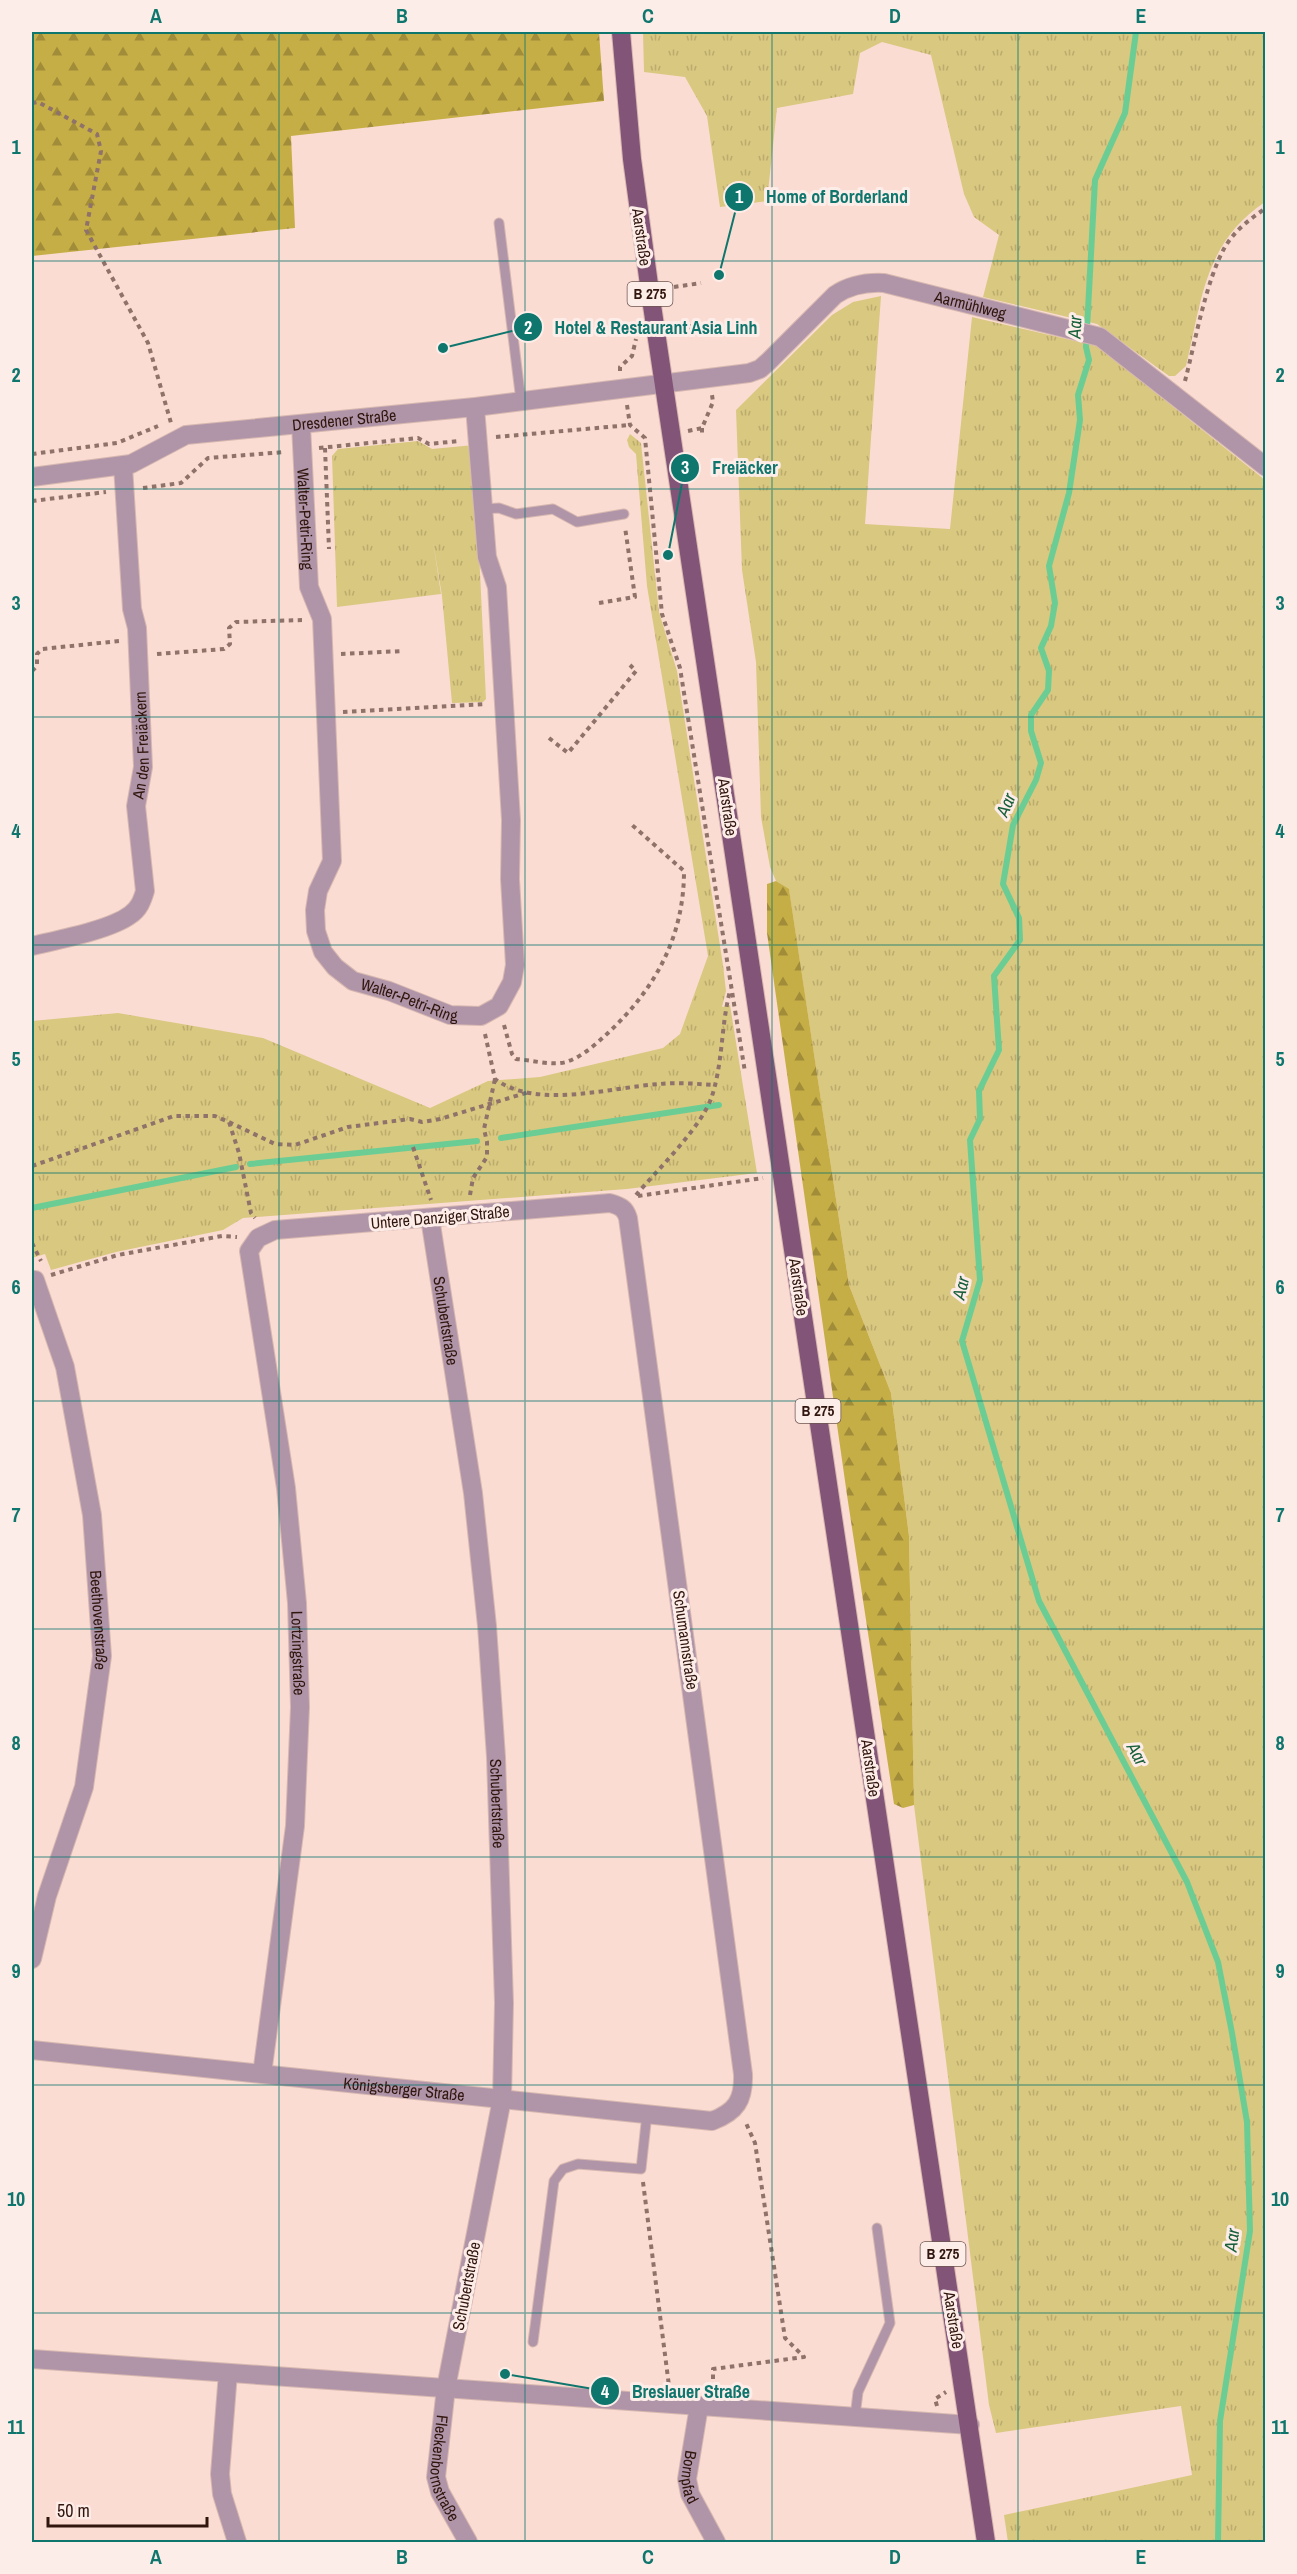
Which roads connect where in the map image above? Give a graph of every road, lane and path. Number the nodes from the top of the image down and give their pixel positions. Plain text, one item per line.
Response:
1 (621, 32) edge
2 (32, 103) edge
3 (1266, 208) edge
4 (499, 223) dead end
5 (701, 283) dead end
6 (674, 287) dead end
7 (681, 328) dead end
8 (694, 336) dead end
9 (664, 384) junction
10 (1180, 399) junction
11 (521, 401) junction
12 (475, 407) junction
13 (171, 423) junction
14 (301, 425) junction
15 (702, 428) dead end
16 (186, 435) junction
17 (702, 435) dead end
18 (478, 439) junction
19 (303, 450) junction
20 (32, 454) edge
21 (208, 458) junction
22 (123, 466) junction
23 (1266, 467) edge
24 (32, 477) edge
25 (125, 490) junction
26 (32, 501) edge
27 (484, 509) junction
28 (624, 514) joint
29 (599, 603) dead end
30 (322, 619) junction
31 (137, 648) junction
32 (403, 651) dead end
33 (323, 655) junction
34 (630, 665) dead end
35 (32, 671) edge
36 (504, 704) junction
37 (326, 712) junction
38 (549, 738) dead end
39 (632, 825) dead end
40 (32, 946) edge
41 (481, 1016) junction
42 (504, 1022) dead end
43 (495, 1079) junction
44 (716, 1085) junction
45 (529, 1092) junction
46 (491, 1104) junction
47 (229, 1122) junction
48 (413, 1147) dead end
49 (32, 1166) edge
50 (763, 1178) dead end
51 (622, 1208) joint
52 (470, 1215) junction
53 (430, 1218) junction
54 (263, 1235) junction
55 (33, 1280) edge
56 (32, 1959) edge
57 (32, 2050) edge
58 (262, 2074) junction
59 (502, 2099) junction
60 (738, 2104) junction
61 (647, 2114) junction
62 (641, 2169) junction
63 (877, 2228) dead end
64 (533, 2342) dead end
65 (32, 2359) edge
66 (228, 2373) junction
67 (446, 2388) junction
68 (671, 2404) junction
69 (706, 2407) junction
70 (855, 2417) junction
71 (970, 2425) junction
72 (237, 2542) edge
73 (468, 2542) edge
74 (716, 2542) edge
75 (986, 2542) edge

1 - 9 main road, Aarstraße / B 275
2 - 13 path
3 - 10 path
4 - 11 lane
5 - 6 path
7 - 8 path
9 - 10 street, Aarmühlweg
9 - 11 street, Dresdener Straße
9 - 71 main road, Aarstraße / B 275
10 - 23 street, Aarmühlweg
11 - 12 street, Dresdener Straße
12 - 14 street, Dresdener Straße
12 - 18 street, Walter-Petri-Ring
13 - 16 path
13 - 20 path
14 - 16 street, Dresdener Straße
14 - 19 street, Walter-Petri-Ring
15 - 17 path
16 - 21 path
16 - 22 street, Dresdener Straße
18 - 19 path
18 - 27 street, Walter-Petri-Ring
18 - 44 path
19 - 21 path
19 - 30 street, Walter-Petri-Ring
21 - 25 path
22 - 24 street, Dresdener Straße
22 - 25 street, An den Freiäckern
25 - 26 path
25 - 31 street, An den Freiäckern
27 - 28 lane
27 - 36 street, Walter-Petri-Ring
28 - 29 path
30 - 31 path
30 - 33 street, Walter-Petri-Ring
31 - 35 path
31 - 40 street, An den Freiäckern
32 - 33 path
33 - 37 street, Walter-Petri-Ring
34 - 38 path
36 - 37 path
36 - 41 street, Walter-Petri-Ring
37 - 41 street, Walter-Petri-Ring
39 - 42 path
41 - 43 path
43 - 45 path
43 - 46 path
44 - 45 path
44 - 50 path
45 - 46 path
46 - 47 path
46 - 52 path
47 - 49 path
47 - 54 path
48 - 53 path
51 - 52 street, Untere Danziger Straße
51 - 60 street, Schumannstraße
52 - 53 street, Untere Danziger Straße
53 - 54 street, Untere Danziger Straße
53 - 59 street, Schubertstraße
54 - 55 path
54 - 58 street, Lortzingstraße
55 - 56 street, Beethovenstraße
57 - 58 street, Königsberger Straße
58 - 59 street, Königsberger Straße
59 - 61 street, Königsberger Straße
59 - 67 street, Schubertstraße
60 - 61 street, Königsberger Straße
60 - 69 path
61 - 62 lane
62 - 64 lane
62 - 68 path
63 - 70 lane
65 - 66 street
66 - 67 street
66 - 72 street
67 - 68 street
67 - 73 street, Fleckenbornstraße
68 - 69 street
69 - 70 street
69 - 74 street, Bornpfad
70 - 71 street
71 - 75 main road, Aarstraße / B 275

